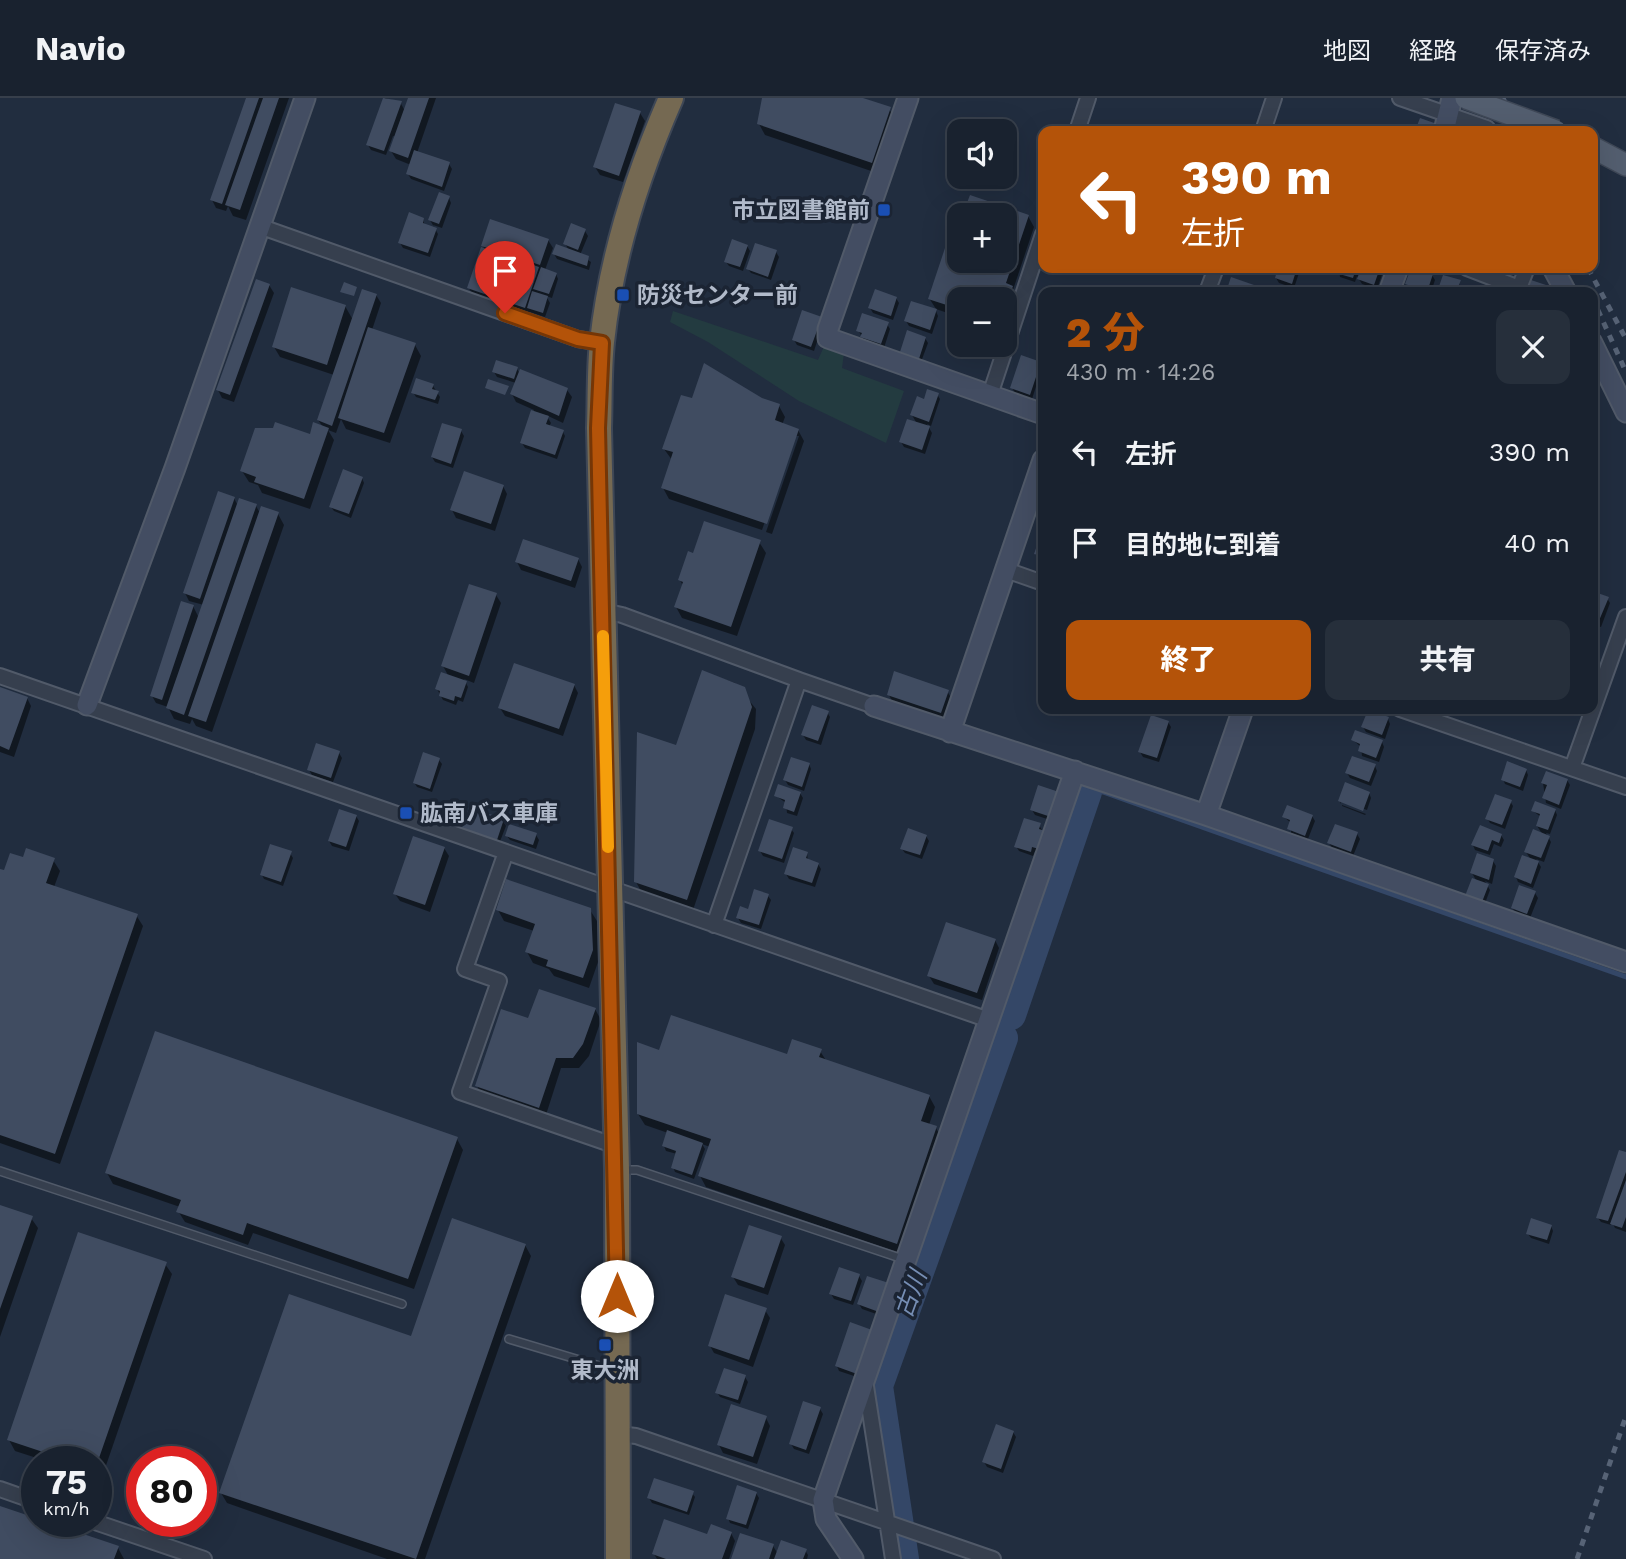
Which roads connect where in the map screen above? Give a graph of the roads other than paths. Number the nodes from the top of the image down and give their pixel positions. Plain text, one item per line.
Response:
1 (305, 98) edge
2 (908, 98) edge
3 (1088, 98) edge
4 (1274, 98) edge
5 (1400, 98) edge
6 (1466, 98) edge
7 (664, 100) edge
8 (1448, 115) edge
9 (1079, 126) edge
10 (1265, 126) edge
11 (1482, 126) edge
12 (1542, 126) edge
13 (1598, 150) edge
14 (1626, 165) edge
15 (259, 226) junction
16 (1038, 249) edge
17 (1480, 273) edge
18 (1516, 287) edge
19 (602, 343) junction
20 (1598, 355) edge
21 (990, 395) junction
22 (1038, 412) edge
23 (1626, 412) edge
24 (1038, 475) edge
25 (1006, 570) junction
26 (1038, 581) edge
27 (603, 611) junction
28 (1626, 617) edge
29 (0, 676) edge
30 (799, 680) junction
31 (1598, 695) edge
32 (87, 705) junction
33 (874, 706) joint
34 (1241, 714) edge
35 (1426, 714) edge
36 (1591, 714) edge
37 (950, 732) junction
38 (1572, 768) junction
39 (1075, 771) junction
40 (1626, 787) edge
41 (1206, 815) junction
42 (506, 852) junction
43 (609, 889) junction
44 (713, 925) junction
45 (1626, 962) edge
46 (989, 1020) junction
47 (616, 1158) junction
48 (0, 1171) edge
49 (906, 1259) junction
50 (402, 1304) dead end
51 (509, 1339) dead end
52 (617, 1371) junction
53 (865, 1378) junction
54 (618, 1434) junction
55 (0, 1489) edge
56 (21, 1496) edge
57 (823, 1500) junction
58 (888, 1523) junction
59 (112, 1528) edge
60 (204, 1559) edge
61 (618, 1559) edge
62 (853, 1559) edge
63 (893, 1559) edge
64 (993, 1559) edge

1 - 15 street
2 - 21 street
3 - 9 street
4 - 10 street
5 - 8 street
6 - 12 main road, bridge
7 - 19 highway
8 - 11 street
13 - 14 main road
15 - 19 street
15 - 32 street
16 - 21 street
17 - 18 street
19 - 27 highway
20 - 23 street
21 - 22 street
24 - 25 street
25 - 26 street
25 - 37 street
27 - 30 street
27 - 43 highway
28 - 31 street
29 - 32 street
30 - 33 street
30 - 44 street
32 - 42 street
33 - 37 street
34 - 41 street
35 - 38 street
36 - 38 street
37 - 39 street
38 - 40 street
39 - 41 street
39 - 46 street
41 - 45 street
42 - 43 street
42 - 47 street
43 - 44 street
43 - 47 highway
44 - 46 street
46 - 49 street
47 - 49 lane
47 - 52 highway
48 - 50 lane
49 - 53 street
51 - 52 lane
52 - 54 highway
53 - 57 street
53 - 58 street
54 - 57 street
54 - 61 highway
55 - 56 street
57 - 58 street
57 - 62 street
58 - 63 street
58 - 64 street
59 - 60 street

